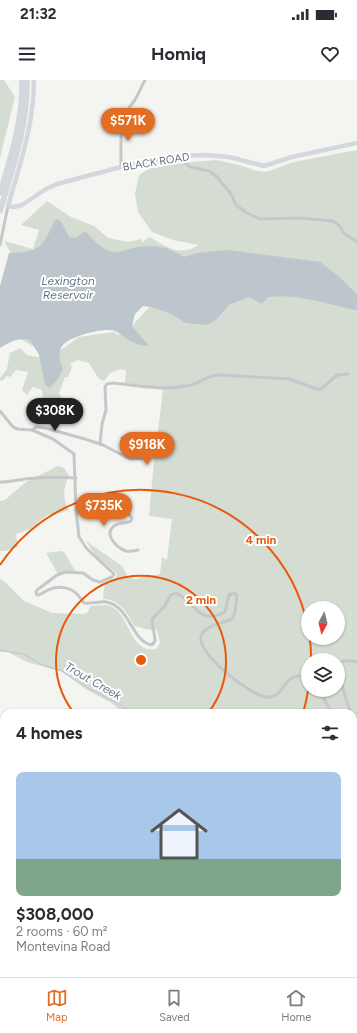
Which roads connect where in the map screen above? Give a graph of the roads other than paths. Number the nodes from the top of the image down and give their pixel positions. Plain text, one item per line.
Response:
1 (19, 80) edge
2 (22, 80) edge
3 (28, 80) edge
4 (34, 80) edge
5 (145, 80) edge
6 (21, 113) junction
7 (357, 143) edge
8 (178, 156) junction
9 (122, 167) junction
10 (0, 193) edge
11 (8, 206) junction
12 (0, 211) edge
13 (357, 242) edge
14 (0, 245) edge
15 (348, 374) dead end
16 (0, 411) edge
17 (32, 430) junction
18 (141, 435) dead end
19 (122, 438) dead end
20 (100, 444) junction
21 (137, 447) junction
22 (76, 478) junction
23 (0, 482) edge
24 (76, 510) junction
25 (138, 550) dead end
26 (345, 660) edge
27 (357, 662) edge
28 (301, 675) edge
29 (345, 695) edge
30 (323, 697) edge
31 (330, 709) edge
32 (350, 709) edge

1 - 6 highway
2 - 6 highway
3 - 12 highway
4 - 11 street
5 - 9 street
6 - 10 highway
7 - 8 street, BLACK ROAD
8 - 9 street, BLACK ROAD
8 - 13 street
9 - 11 street, BLACK ROAD
11 - 14 street
15 - 20 street
16 - 17 street
17 - 20 street
17 - 22 street
18 - 21 street
19 - 21 street
20 - 21 street
22 - 23 street
22 - 24 street
24 - 25 street
24 - 28 street
26 - 27 street
29 - 32 street
30 - 31 street

